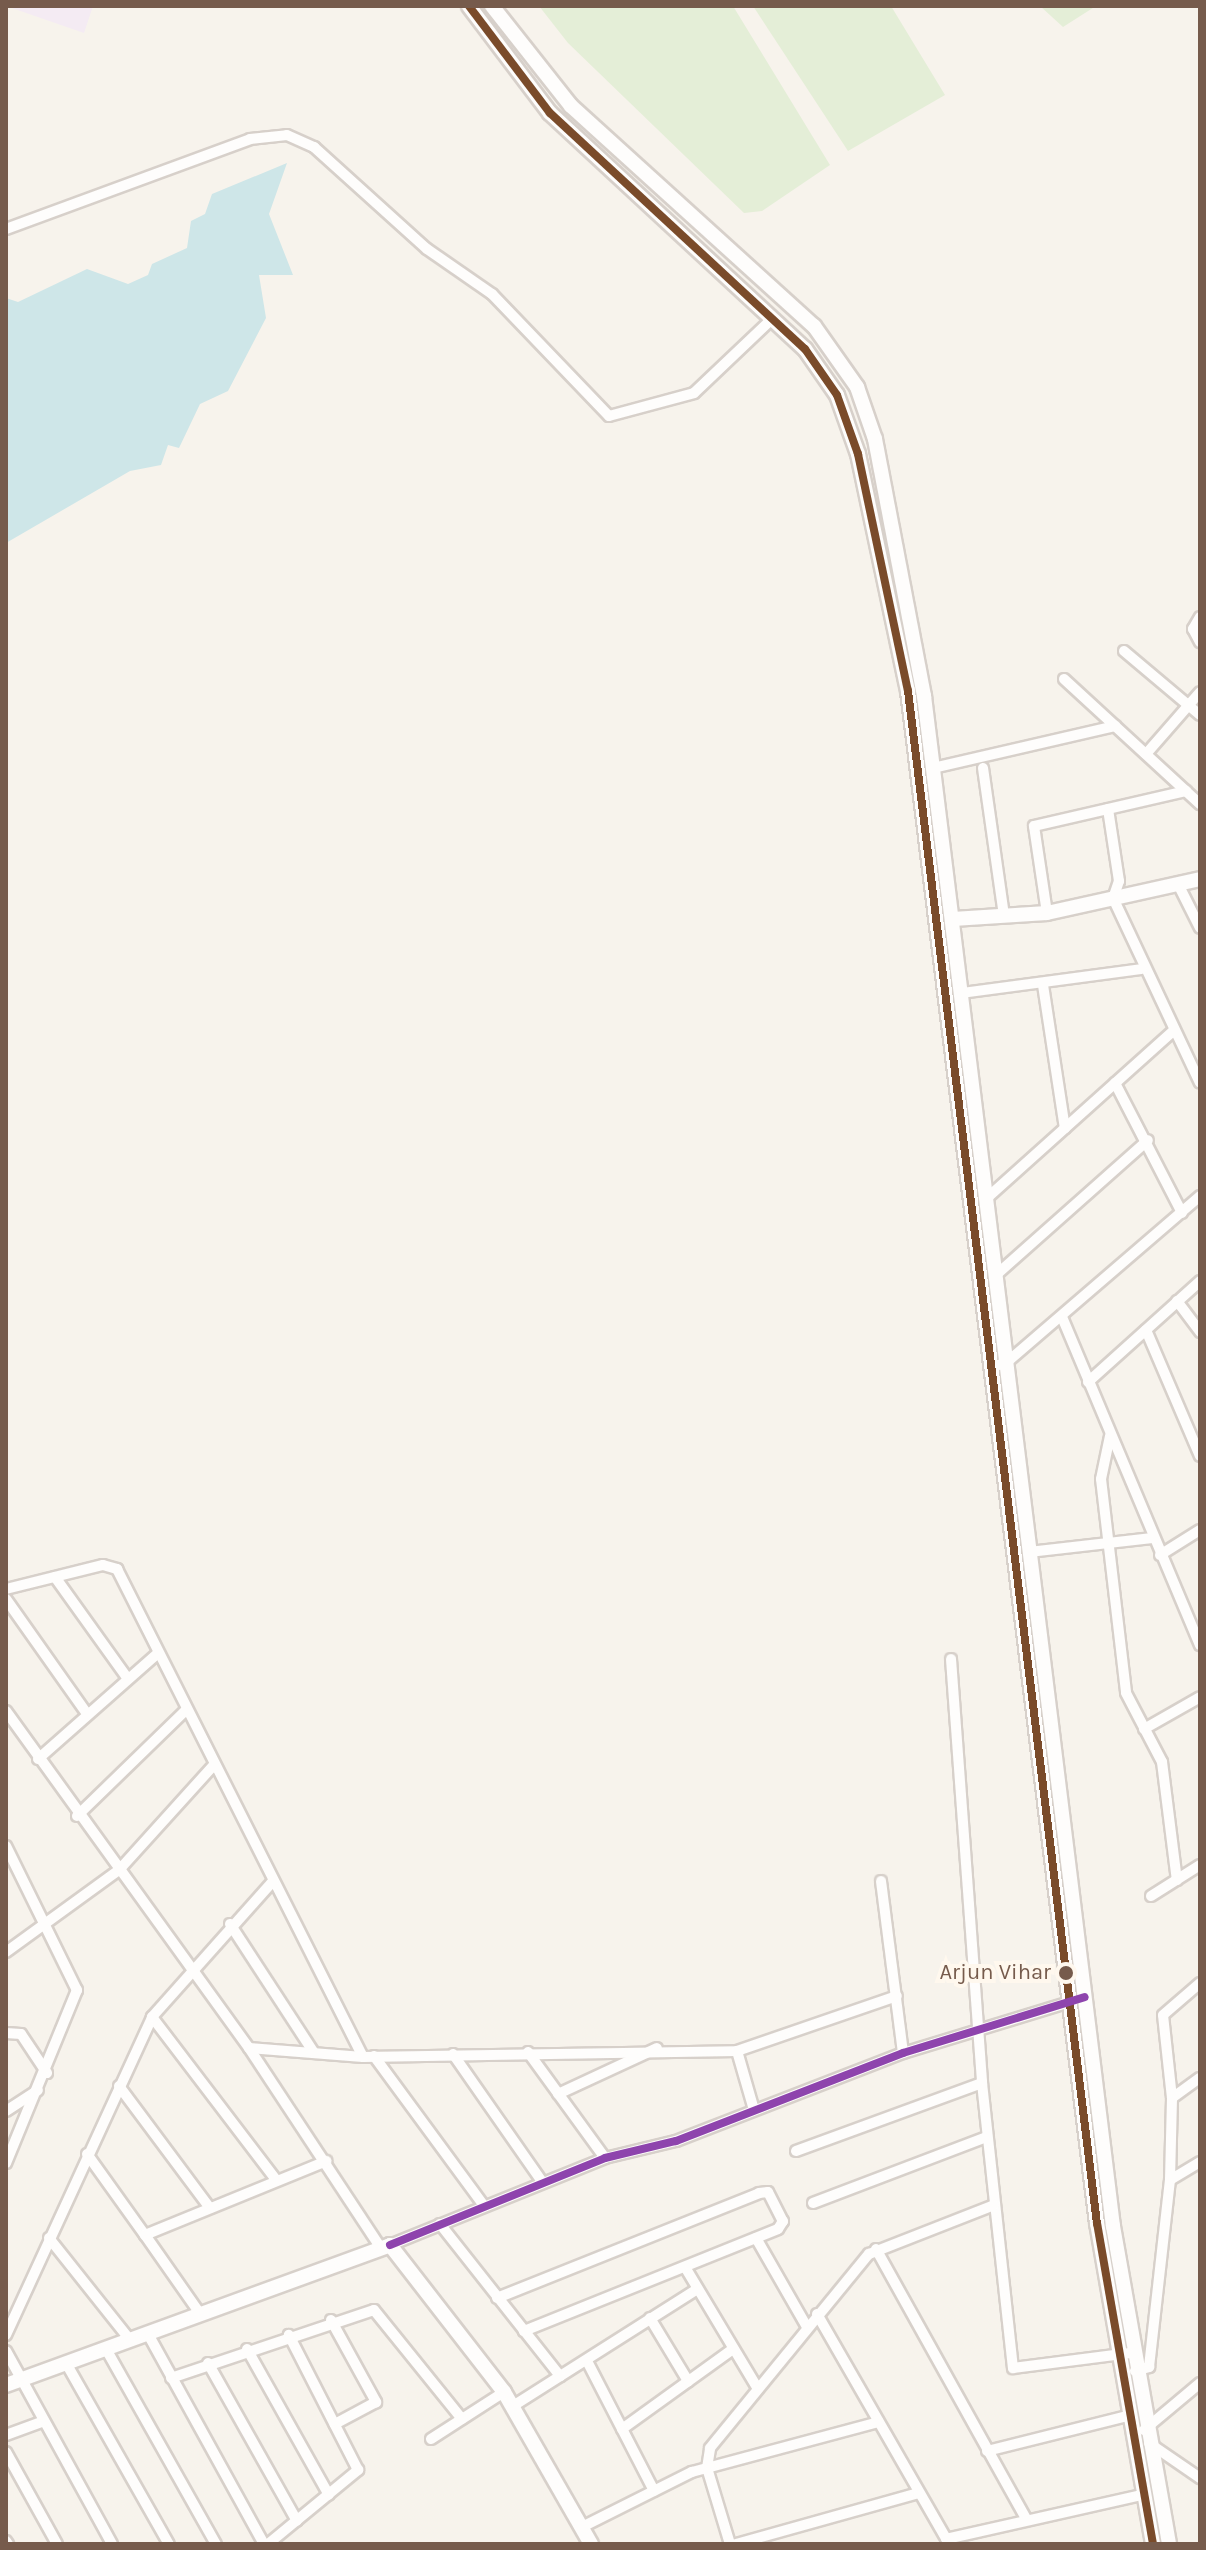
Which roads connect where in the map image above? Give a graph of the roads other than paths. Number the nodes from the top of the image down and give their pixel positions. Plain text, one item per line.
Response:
1 (469, 6) edge
2 (492, 6) edge
3 (6, 229) edge
4 (773, 318) junction
5 (857, 387) junction
6 (837, 395) junction
7 (864, 405) junction
8 (844, 415) junction
9 (1200, 617) edge
10 (1200, 642) edge
11 (1124, 651) dead end
12 (1064, 679) dead end
13 (1200, 692) edge
14 (1189, 705) junction
15 (1200, 715) edge
16 (1115, 726) junction
17 (1146, 754) junction
18 (933, 768) junction
19 (983, 768) dead end
20 (1186, 791) junction
21 (1200, 804) edge
22 (1108, 809) junction
23 (1200, 879) edge
24 (1178, 884) junction
25 (1113, 898) junction
26 (1047, 913) junction
27 (1004, 916) junction
28 (953, 919) junction
29 (1200, 928) edge
30 (1141, 969) junction
31 (1043, 985) junction
32 (962, 993) junction
33 (1172, 1032) junction
34 (1115, 1083) junction
35 (1200, 1083) edge
36 (1065, 1128) junction
37 (1148, 1140) junction
38 (987, 1198) junction
39 (1199, 1200) edge
40 (1182, 1213) junction
41 (996, 1275) junction
42 (1200, 1281) edge
43 (1177, 1301) junction
44 (1062, 1317) junction
45 (1146, 1330) junction
46 (1200, 1332) edge
47 (1006, 1363) junction
48 (991, 1367) junction
49 (1088, 1382) junction
50 (1110, 1436) junction
51 (1200, 1456) edge
52 (1200, 1530) edge
53 (1152, 1538) junction
54 (1106, 1543) junction
55 (1029, 1552) junction
56 (1160, 1555) junction
57 (55, 1577) junction
58 (6, 1589) edge
59 (6, 1599) edge
60 (1196, 1626) edge
61 (1200, 1645) edge
62 (157, 1654) junction
63 (951, 1659) dead end
64 (128, 1679) junction
65 (1200, 1697) edge
66 (6, 1711) edge
67 (185, 1711) junction
68 (87, 1714) junction
69 (1144, 1729) junction
70 (38, 1759) junction
71 (213, 1766) junction
72 (77, 1816) junction
73 (6, 1846) edge
74 (1200, 1865) edge
75 (119, 1870) junction
76 (1177, 1880) junction
77 (273, 1881) junction
78 (881, 1881) dead end
79 (1151, 1896) dead end
80 (49, 1922) junction
81 (230, 1924) junction
82 (6, 1952) edge
83 (189, 1969) junction
84 (1198, 1987) edge
85 (897, 1996) junction
86 (1078, 1999) junction
87 (152, 2017) junction
88 (6, 2033) edge
89 (980, 2033) junction
90 (659, 2047) junction
91 (249, 2048) junction
92 (737, 2051) junction
93 (528, 2052) junction
94 (314, 2053) junction
95 (903, 2053) junction
96 (453, 2054) junction
97 (368, 2057) junction
98 (47, 2073) junction
99 (1200, 2078) edge
100 (982, 2083) junction
101 (119, 2086) junction
102 (39, 2089) junction
103 (558, 2094) junction
104 (1172, 2098) junction
105 (754, 2110) junction
106 (6, 2111) edge
107 (987, 2137) junction
108 (796, 2151) dead end
109 (87, 2154) junction
110 (605, 2158) junction
111 (326, 2161) junction
112 (1200, 2162) edge
113 (6, 2163) edge
114 (276, 2180) junction
115 (1170, 2180) junction
116 (543, 2183) junction
117 (813, 2203) dead end
118 (994, 2205) junction
119 (484, 2206) junction
120 (210, 2208) junction
121 (440, 2224) junction
122 (145, 2235) junction
123 (49, 2238) junction
124 (756, 2238) junction
125 (384, 2245) junction
126 (876, 2249) junction
127 (685, 2267) junction
128 (696, 2290) junction
129 (497, 2298) junction
130 (817, 2314) junction
131 (201, 2315) junction
132 (650, 2318) junction
133 (331, 2320) junction
134 (807, 2327) junction
135 (524, 2331) junction
136 (148, 2334) junction
137 (6, 2335) edge
138 (289, 2335) junction
139 (130, 2340) junction
140 (106, 2349) junction
141 (247, 2349) junction
142 (733, 2349) junction
143 (6, 2351) edge
144 (1123, 2354) junction
145 (587, 2361) junction
146 (66, 2363) junction
147 (208, 2363) junction
148 (1133, 2372) junction
149 (560, 2376) junction
150 (171, 2378) junction
151 (21, 2380) junction
152 (688, 2381) junction
153 (1200, 2383) edge
154 (6, 2385) edge
155 (758, 2389) junction
156 (508, 2399) junction
157 (1127, 2416) junction
158 (462, 2419) junction
159 (44, 2421) junction
160 (878, 2422) junction
161 (335, 2424) junction
162 (622, 2429) junction
163 (6, 2435) edge
164 (1146, 2436) junction
165 (431, 2439) dead end
166 (987, 2451) junction
167 (6, 2452) edge
168 (707, 2468) junction
169 (1200, 2478) edge
170 (654, 2491) junction
171 (919, 2493) junction
172 (329, 2495) junction
173 (1142, 2495) junction
174 (1027, 2520) junction
175 (297, 2521) junction
176 (584, 2526) junction
177 (948, 2542) edge
178 (57, 2544) edge
179 (112, 2544) edge
180 (169, 2544) edge
181 (216, 2544) edge
182 (266, 2544) edge
183 (591, 2544) edge
184 (730, 2544) edge
185 (736, 2544) edge
186 (1153, 2544) edge
187 (1169, 2544) edge

1 - 4 main road
2 - 5 main road
3 - 4 street
4 - 6 main road
5 - 6 main road
5 - 7 main road
6 - 8 main road
7 - 8 main road
7 - 18 main road
8 - 48 main road
9 - 10 street
11 - 14 street
12 - 16 street
13 - 14 street
14 - 15 street
14 - 17 street
16 - 17 street
16 - 18 street
17 - 20 street
18 - 28 main road
19 - 27 street
20 - 21 street
20 - 22 street
22 - 25 street
22 - 26 street
23 - 24 main road
24 - 25 main road
24 - 29 street
25 - 26 main road
25 - 30 street
26 - 27 main road
27 - 28 main road
28 - 32 main road
30 - 31 street
30 - 33 street
31 - 32 street
31 - 36 street
32 - 38 main road
33 - 34 street
33 - 35 street
34 - 36 street
34 - 37 street
36 - 38 street
37 - 40 street
37 - 41 street
38 - 41 main road
39 - 40 street
40 - 44 street
41 - 47 main road
42 - 43 street
43 - 45 street
43 - 46 street
44 - 47 street
44 - 49 street
45 - 49 street
45 - 51 street
47 - 48 street
47 - 55 main road
48 - 86 main road
49 - 50 street
50 - 53 street
50 - 54 street
52 - 56 street
53 - 54 street
53 - 56 street
54 - 55 street
54 - 69 street
55 - 86 main road
56 - 60 street
57 - 58 street
57 - 62 street
57 - 64 street
59 - 68 street
60 - 61 street
62 - 64 street
62 - 67 street
63 - 89 street
64 - 68 street
65 - 69 street
66 - 70 street
67 - 71 street
67 - 72 street
68 - 70 street
69 - 76 street
70 - 72 street
71 - 75 street
71 - 77 street
72 - 75 street
73 - 80 street
74 - 76 street
75 - 80 street
75 - 83 street
76 - 79 street
77 - 81 street
77 - 97 street
78 - 85 street
80 - 82 street
80 - 98 street
81 - 83 street
81 - 94 street
83 - 87 street
83 - 91 street
84 - 104 street
85 - 92 street
85 - 95 street
86 - 89 street
86 - 144 main road
87 - 101 street
87 - 114 street
88 - 98 street
89 - 95 street
89 - 100 street
90 - 92 street
90 - 93 street
90 - 103 street
91 - 94 street
91 - 111 street
92 - 105 street
93 - 96 street
93 - 103 street
94 - 97 street
95 - 105 street
96 - 97 street
96 - 116 street
97 - 119 street
98 - 102 street
99 - 104 street
100 - 107 street
100 - 108 street
101 - 109 street
101 - 120 street
102 - 106 street
102 - 113 street
103 - 110 street
104 - 115 street
105 - 110 street
107 - 117 street
107 - 118 street
109 - 122 street
109 - 123 street
110 - 116 street
111 - 114 street
111 - 125 street
112 - 115 street
114 - 120 street
115 - 148 street
116 - 119 street
118 - 126 street
118 - 144 street
119 - 121 street
120 - 122 street
121 - 125 street
121 - 129 street
122 - 131 street
123 - 137 street
123 - 139 street
124 - 127 street
124 - 129 street
124 - 134 street
125 - 131 main road
125 - 156 main road
126 - 130 street
126 - 166 street
127 - 128 street
127 - 135 street
128 - 132 street
128 - 142 street
129 - 135 street
130 - 134 street
130 - 160 street
131 - 136 main road
132 - 145 street
132 - 152 street
133 - 138 street
133 - 158 street
133 - 161 street
134 - 155 street
135 - 149 street
136 - 139 main road
136 - 150 street
138 - 141 street
138 - 161 street
139 - 140 main road
140 - 146 main road
140 - 181 street
141 - 147 street
141 - 172 street
142 - 152 street
142 - 155 street
143 - 151 street
144 - 148 main road
144 - 157 main road
145 - 149 street
145 - 162 street
146 - 151 main road
146 - 180 street
147 - 150 street
147 - 175 street
148 - 164 main road
149 - 156 street
150 - 182 street
151 - 154 main road
151 - 159 street
152 - 162 street
153 - 164 street
155 - 168 street
156 - 158 street
156 - 176 main road
157 - 166 street
157 - 173 main road
158 - 165 street
159 - 163 street
159 - 179 street
160 - 168 street
160 - 171 street
161 - 172 street
162 - 170 street
164 - 169 street
164 - 187 main road
166 - 174 street
167 - 178 street
168 - 170 street
168 - 184 street
170 - 176 street
171 - 177 street
171 - 185 street
172 - 175 street
173 - 174 street
173 - 186 main road
174 - 177 street
175 - 182 street
176 - 183 main road

